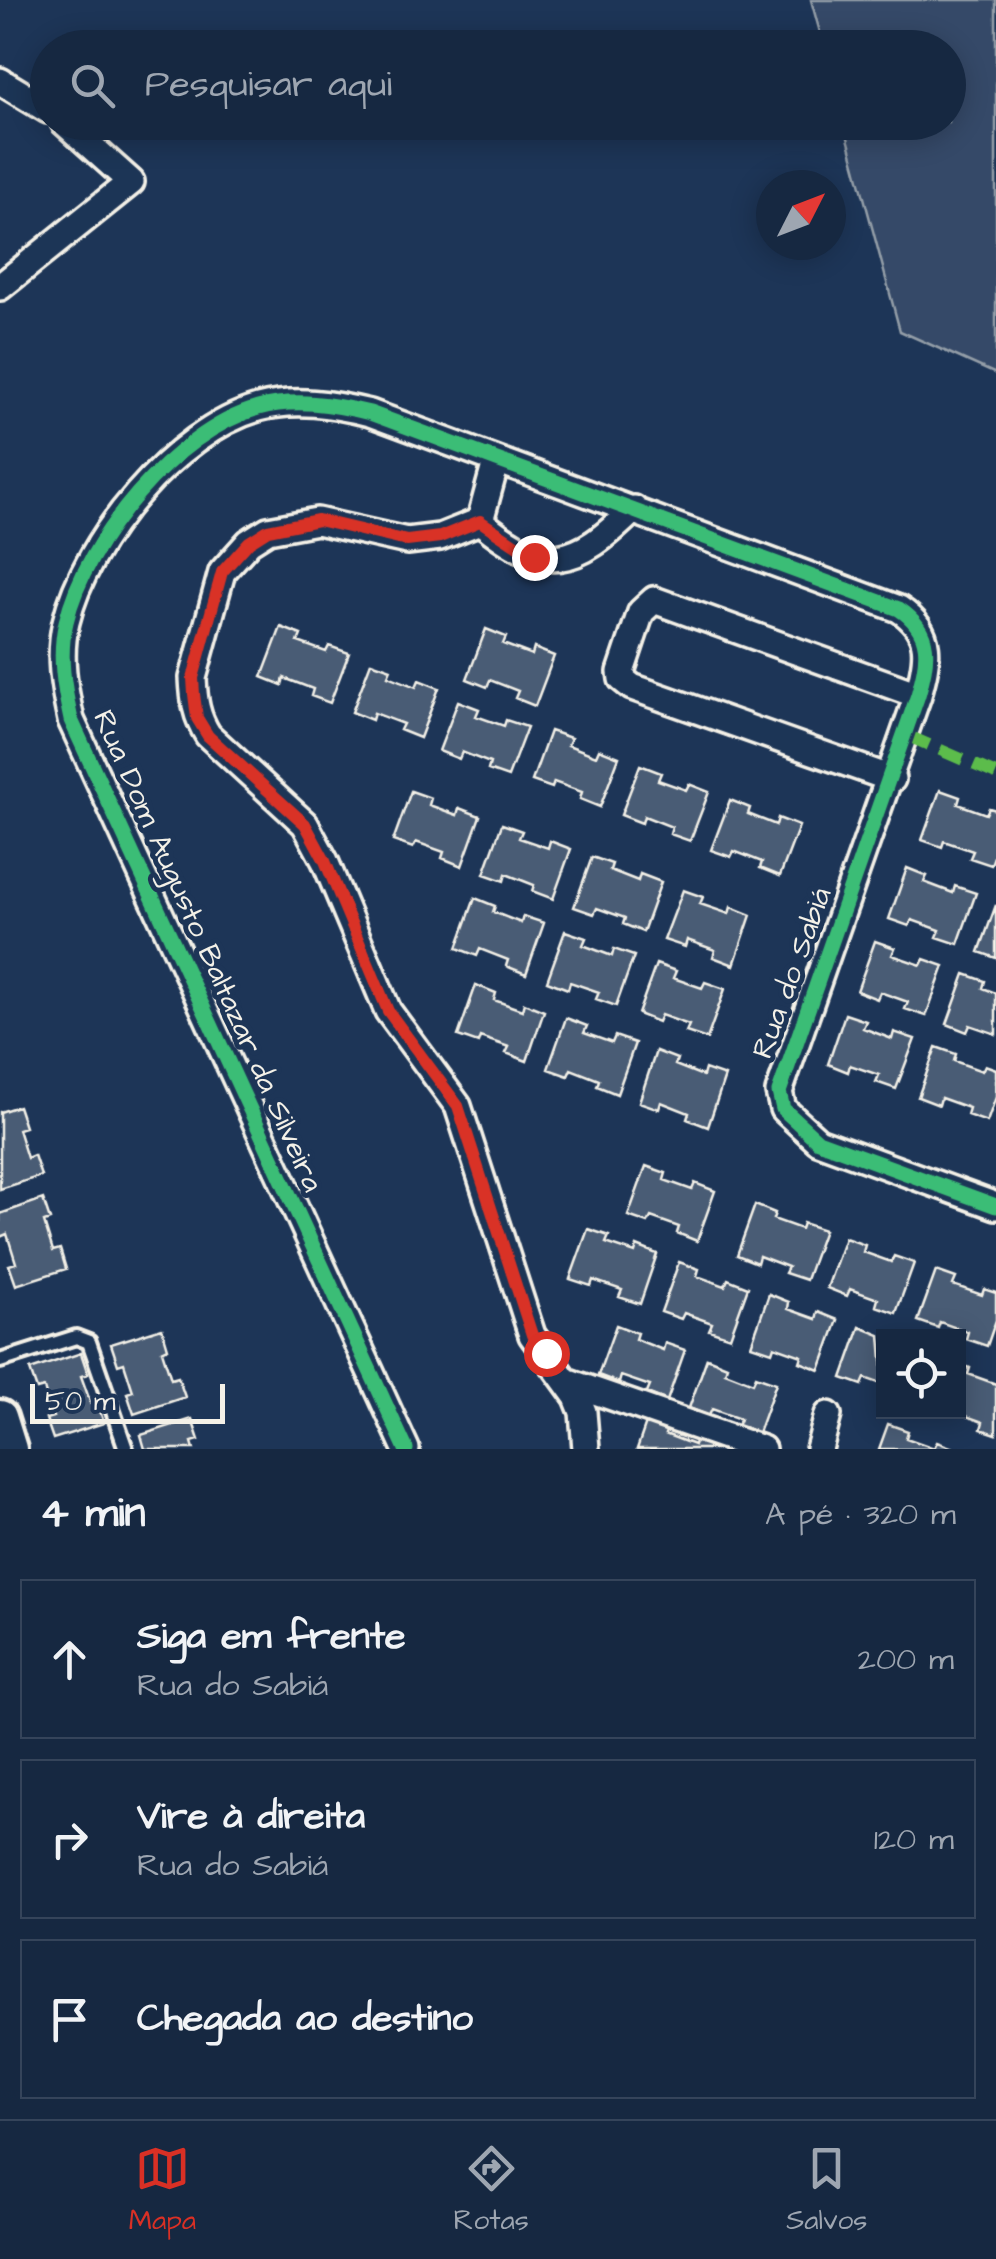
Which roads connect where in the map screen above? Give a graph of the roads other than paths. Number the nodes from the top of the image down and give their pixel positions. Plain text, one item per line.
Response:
1 (0, 81) edge
2 (30, 99) edge
3 (84, 140) edge
4 (0, 286) edge
5 (496, 462) junction
6 (634, 509) junction
7 (480, 521) junction
8 (923, 631) joint
9 (918, 695) junction
10 (892, 780) junction
11 (996, 1206) edge
12 (0, 1361) edge
13 (566, 1381) junction
14 (828, 1415) dead end
15 (0, 1417) edge
16 (10, 1449) edge
17 (126, 1449) edge
18 (406, 1449) edge
19 (586, 1449) edge
20 (762, 1449) edge
21 (819, 1449) edge

1 - 2 street
3 - 4 street
5 - 6 street, Rua Dom Augusto Baltazar da Silveira
5 - 7 street
5 - 18 street, Rua Dom Augusto Baltazar da Silveira
6 - 7 street
6 - 8 street, Rua Dom Augusto Baltazar da Silveira
7 - 13 street
8 - 9 street, Rua do Sabiá
9 - 10 street, Rua do Sabiá
9 - 10 street
10 - 11 street, Rua do Sabiá
12 - 17 lane
13 - 19 street
13 - 20 street
14 - 21 street
15 - 16 street

